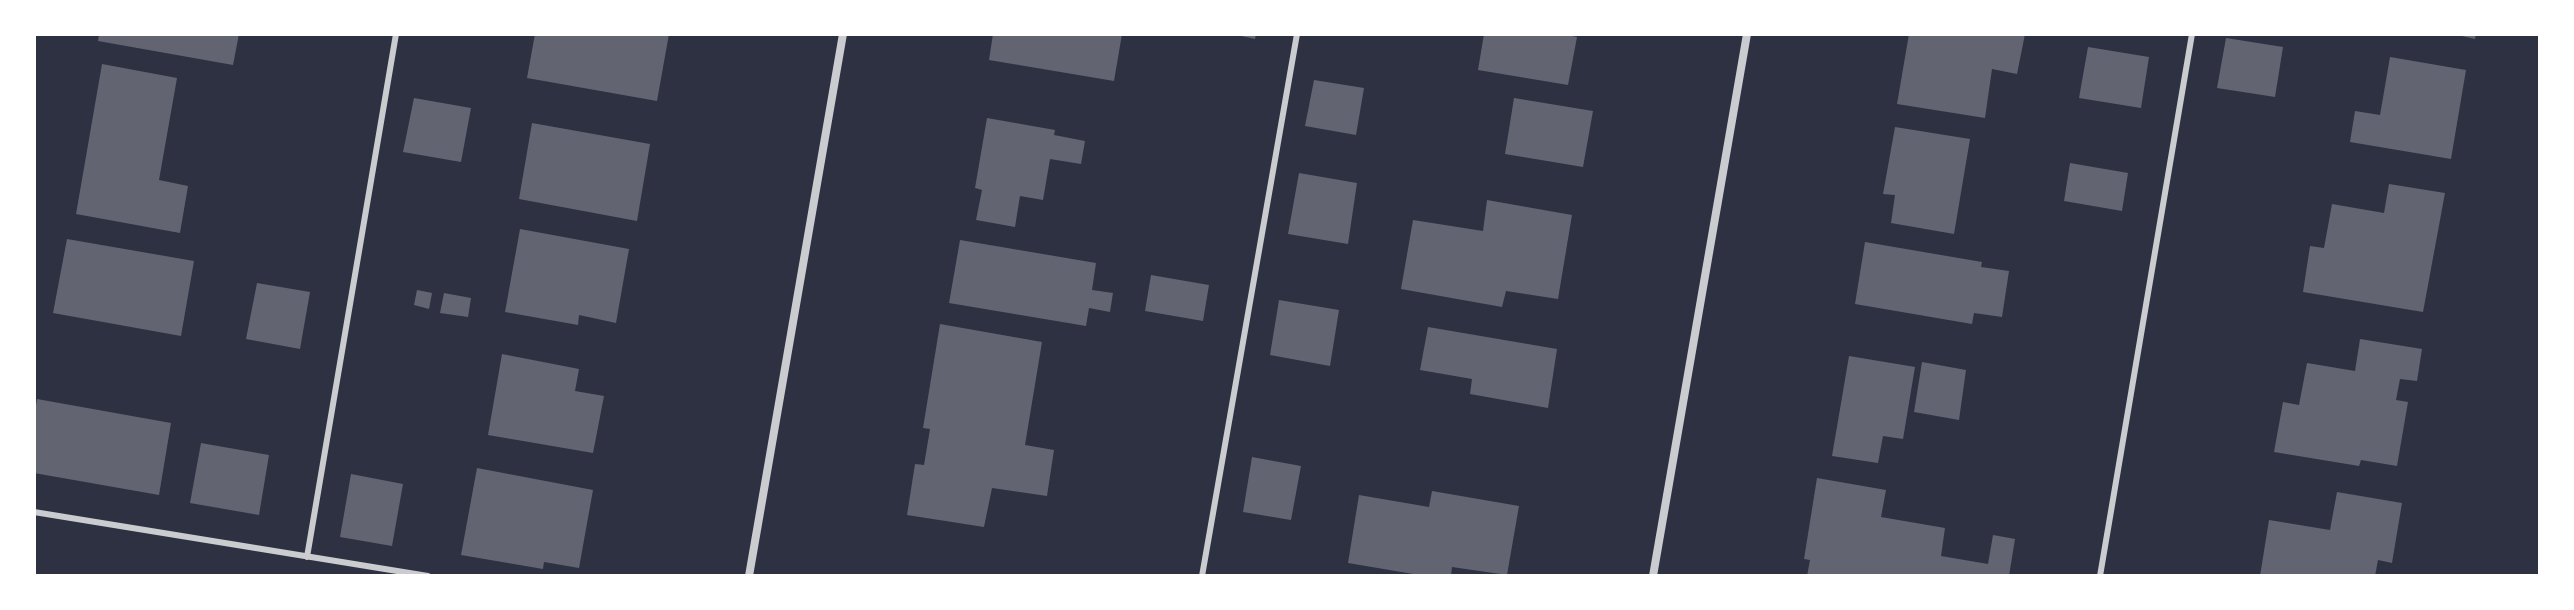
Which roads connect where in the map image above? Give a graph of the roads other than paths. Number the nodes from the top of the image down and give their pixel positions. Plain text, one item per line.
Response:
1 (396, 34) edge
2 (843, 34) edge
3 (1297, 34) edge
4 (1747, 34) edge
5 (2192, 34) edge
6 (34, 512) edge
7 (307, 557) junction
8 (428, 576) edge
9 (749, 576) edge
10 (1202, 576) edge
11 (1653, 576) edge
12 (2100, 576) edge

1 - 7 lane
2 - 9 street
3 - 10 lane
4 - 11 street
5 - 12 lane
6 - 7 lane
7 - 8 lane

